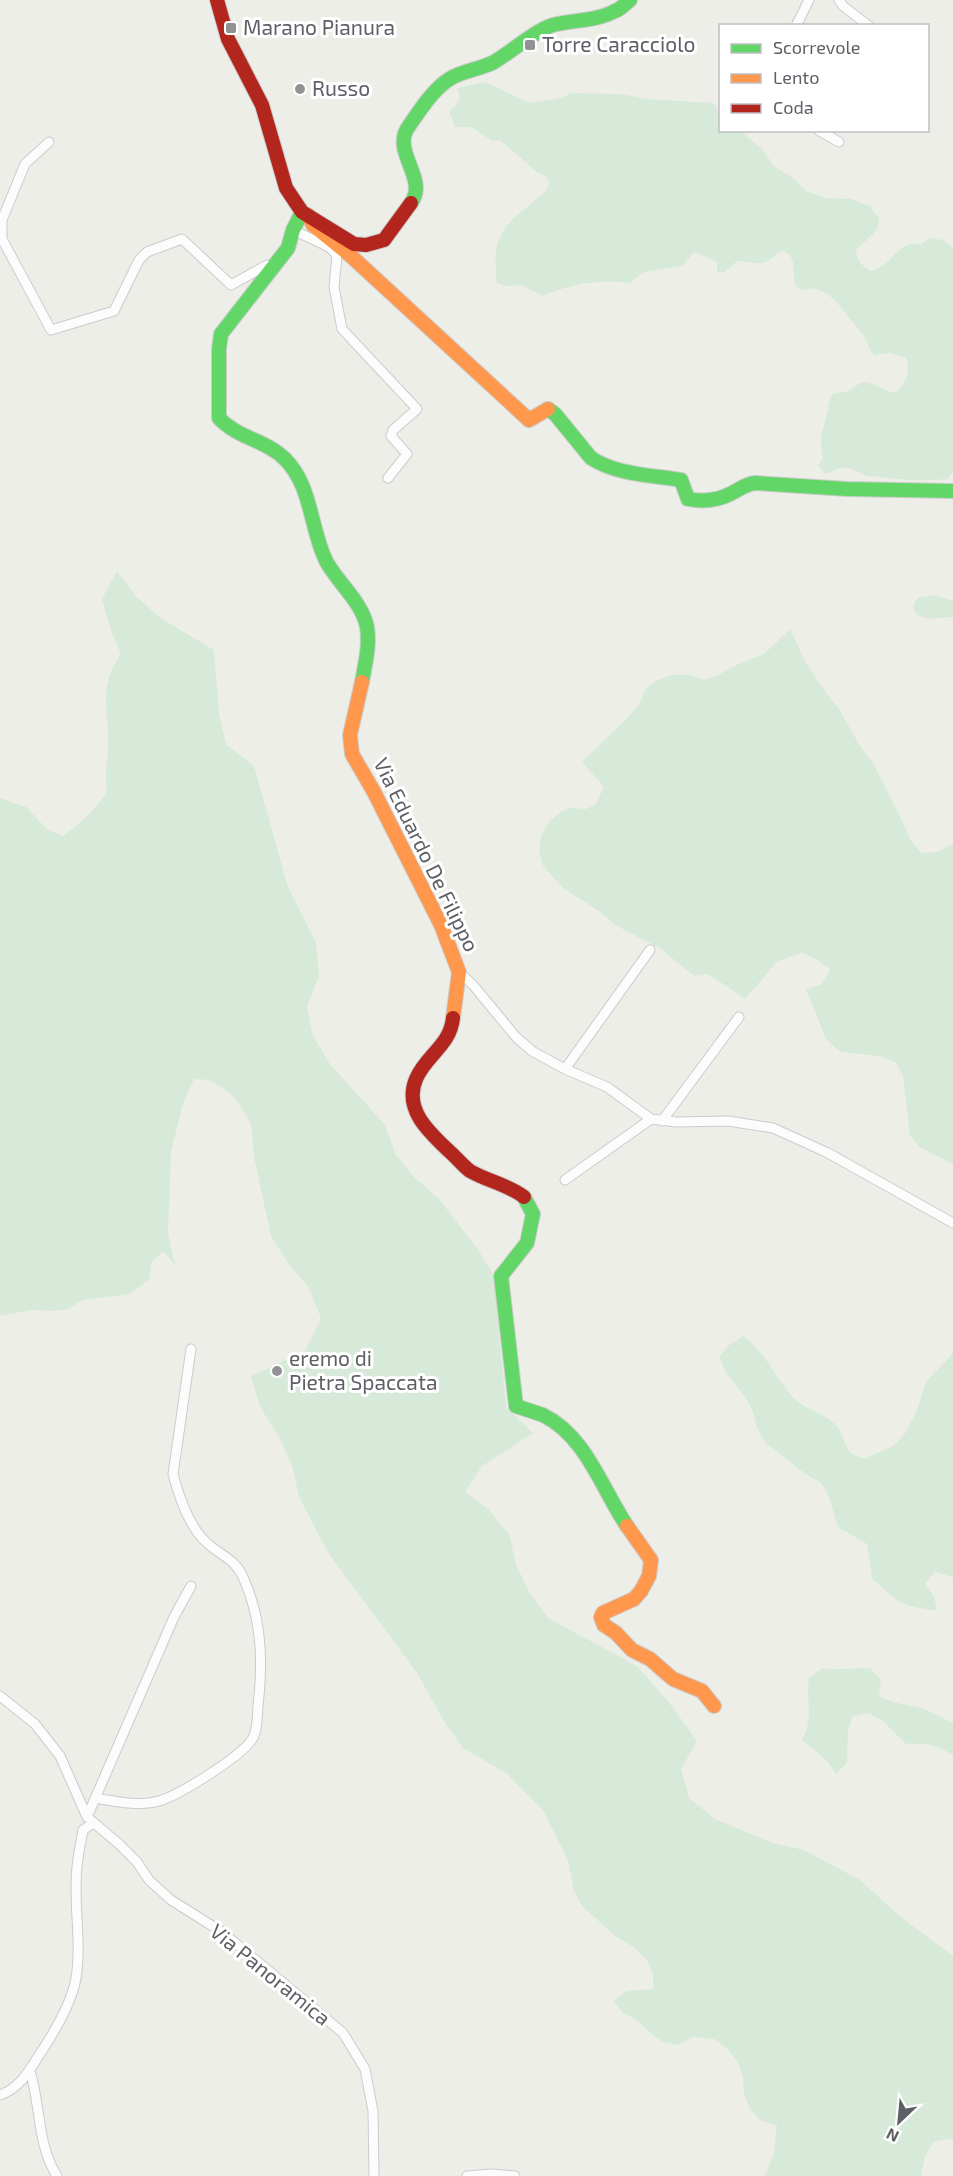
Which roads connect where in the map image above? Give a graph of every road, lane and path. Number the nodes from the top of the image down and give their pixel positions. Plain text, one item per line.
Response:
1 (217, 0) edge
2 (630, 0) edge
3 (809, 0) edge
4 (839, 0) edge
5 (797, 24) edge
6 (866, 24) edge
7 (822, 132) edge
8 (49, 142) dead end
9 (839, 142) dead end
10 (305, 213) junction
11 (293, 230) junction
12 (274, 267) junction
13 (388, 478) dead end
14 (953, 491) edge
15 (650, 950) dead end
16 (459, 972) junction
17 (739, 1017) dead end
18 (565, 1069) junction
19 (651, 1119) junction
20 (662, 1121) junction
21 (565, 1180) dead end
22 (953, 1223) edge
23 (191, 1349) dead end
24 (191, 1586) dead end
25 (0, 1696) edge
26 (714, 1706) dead end
27 (95, 1798) junction
28 (90, 1820) junction
29 (30, 2071) junction
30 (0, 2096) edge
31 (491, 2175) edge
32 (57, 2176) edge
33 (374, 2176) edge
34 (467, 2176) edge
35 (515, 2176) edge

1 - 10 street
2 - 10 street
3 - 5 street
4 - 6 street
7 - 9 street
8 - 12 street
10 - 11 street, Via Eduardo De Filippo
10 - 14 street
11 - 12 street, Via Eduardo De Filippo
11 - 13 street
12 - 16 street, Via Eduardo De Filippo
15 - 18 street
16 - 18 street
16 - 26 street, Via Eduardo De Filippo
17 - 20 street
18 - 19 street
19 - 20 street
19 - 21 street
20 - 22 street
23 - 27 street
24 - 27 street
25 - 28 street
27 - 28 street
28 - 29 street
28 - 33 street, Via Panoramica
29 - 30 street
29 - 32 street
31 - 34 street
31 - 35 street

